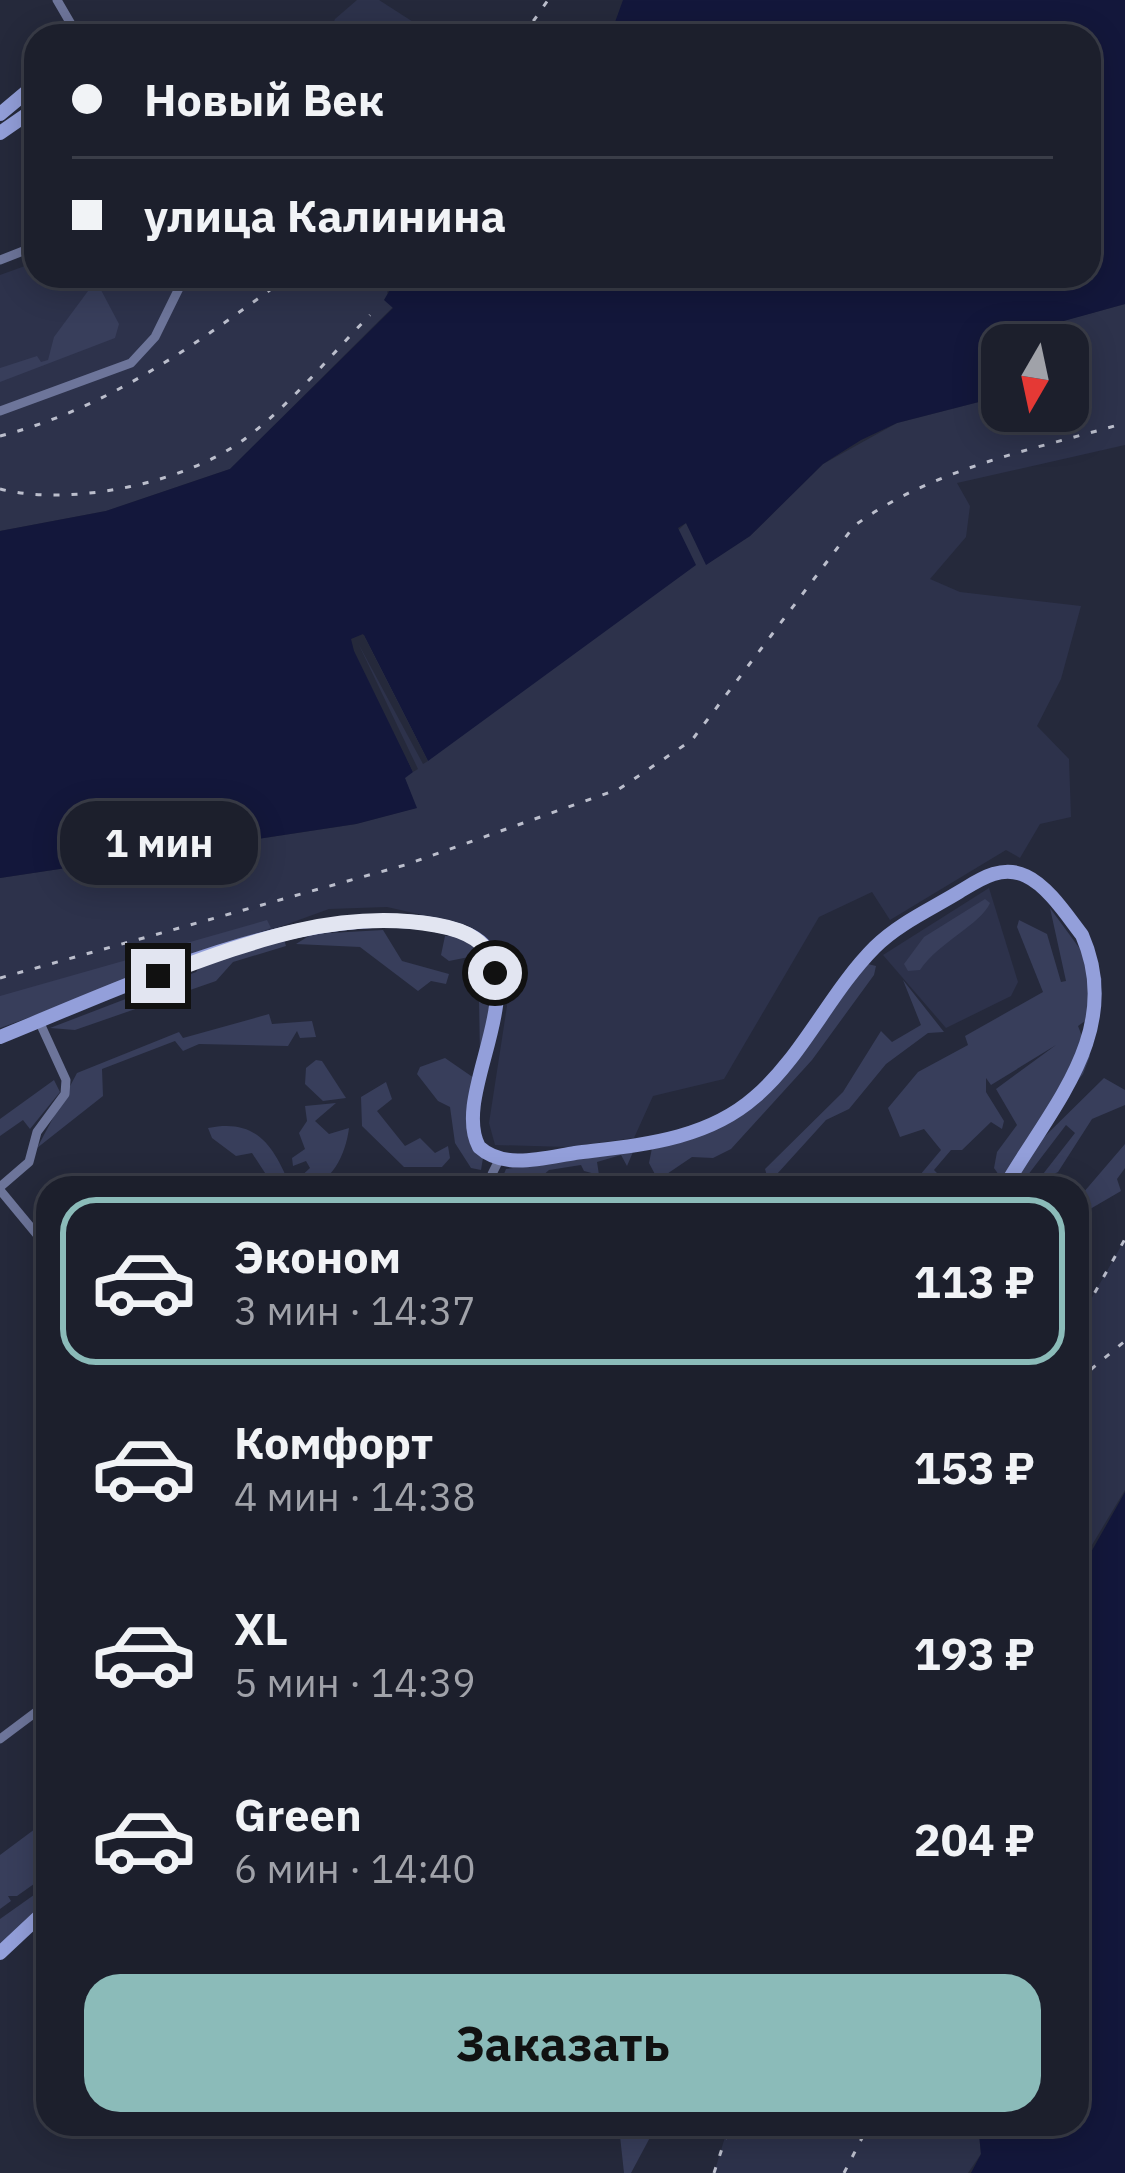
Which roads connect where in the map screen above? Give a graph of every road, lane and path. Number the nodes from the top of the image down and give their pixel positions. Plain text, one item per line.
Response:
1 (24, 93) edge
2 (0, 114) edge
3 (179, 288) edge
4 (0, 411) edge
5 (38, 1021) junction
6 (0, 1037) edge
7 (499, 1160) junction
8 (493, 1176) edge
9 (1011, 1176) edge
10 (0, 1189) edge
11 (36, 1233) edge
12 (36, 1712) edge
13 (0, 1739) edge
14 (36, 1918) edge
15 (28, 1924) junction
16 (36, 1927) edge
17 (0, 1953) edge

1 - 2 main road
3 - 4 street
5 - 6 main road
5 - 7 main road
5 - 10 street
7 - 8 street
7 - 9 main road
10 - 11 street
12 - 13 street
14 - 15 main road
15 - 16 street
15 - 17 main road

